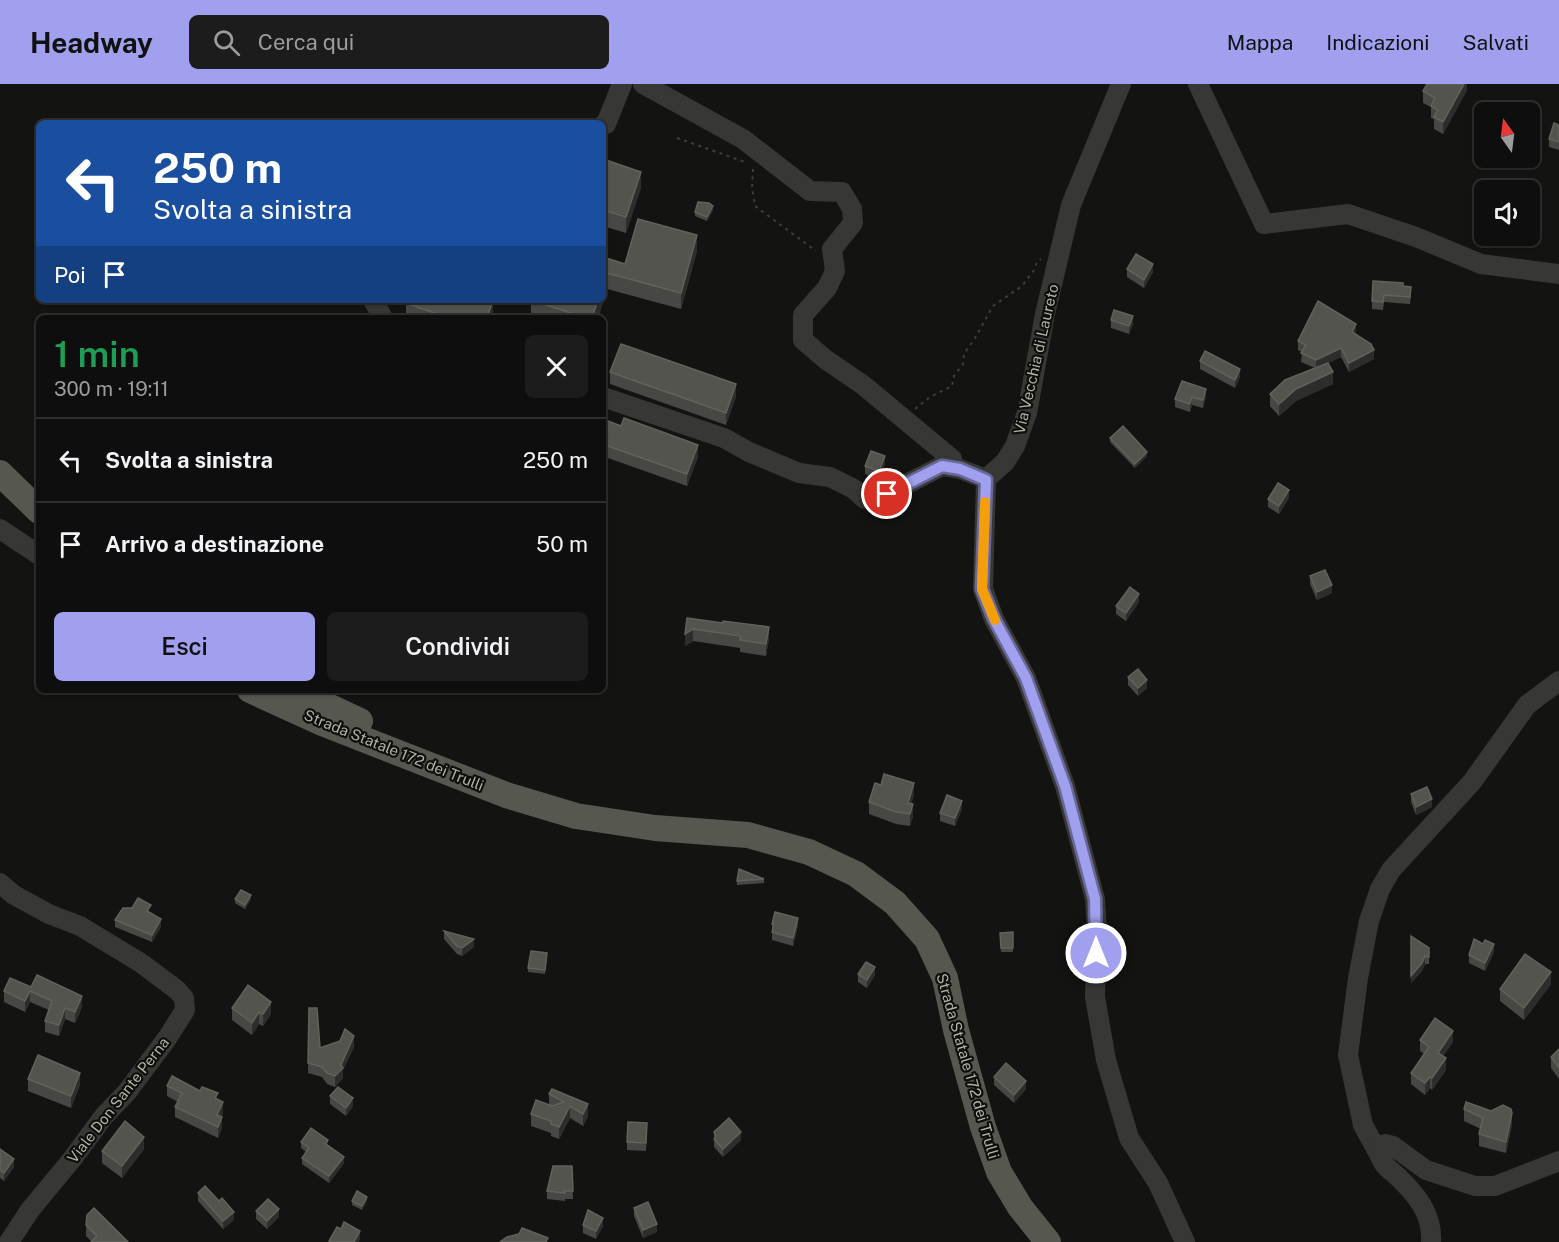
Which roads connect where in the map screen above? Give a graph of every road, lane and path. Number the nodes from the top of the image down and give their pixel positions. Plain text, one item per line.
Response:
1 (622, 84) edge
2 (643, 84) edge
3 (1121, 84) edge
4 (1198, 84) edge
5 (606, 124) edge
6 (677, 138) dead end
7 (1058, 262) junction
8 (835, 271) junction
9 (1559, 274) edge
10 (606, 398) edge
11 (905, 420) junction
12 (949, 467) junction
13 (0, 473) edge
14 (986, 480) junction
15 (36, 508) edge
16 (0, 529) edge
17 (36, 553) edge
18 (1559, 681) edge
19 (254, 693) edge
20 (300, 693) edge
21 (540, 804) junction
22 (0, 884) edge
23 (1380, 1158) junction
24 (1559, 1161) edge
25 (9, 1242) edge
26 (1048, 1242) edge
27 (1185, 1242) edge
28 (1431, 1242) edge

1 - 5 street
2 - 8 street
3 - 7 street, Via Vecchia di Laureto
4 - 9 street
6 - 8 path
7 - 11 path
7 - 14 street, Via Vecchia di Laureto
8 - 11 street
10 - 12 street
11 - 12 street
12 - 14 street
13 - 15 main road
14 - 27 street
16 - 17 street
18 - 23 street
19 - 21 main road, Strada Statale 172 dei Trulli
20 - 21 main road, Strada Statale 172 dei Trulli
21 - 26 main road, Strada Statale 172 dei Trulli
22 - 25 street, Viale Don Sante Perna
23 - 24 street
23 - 28 street

